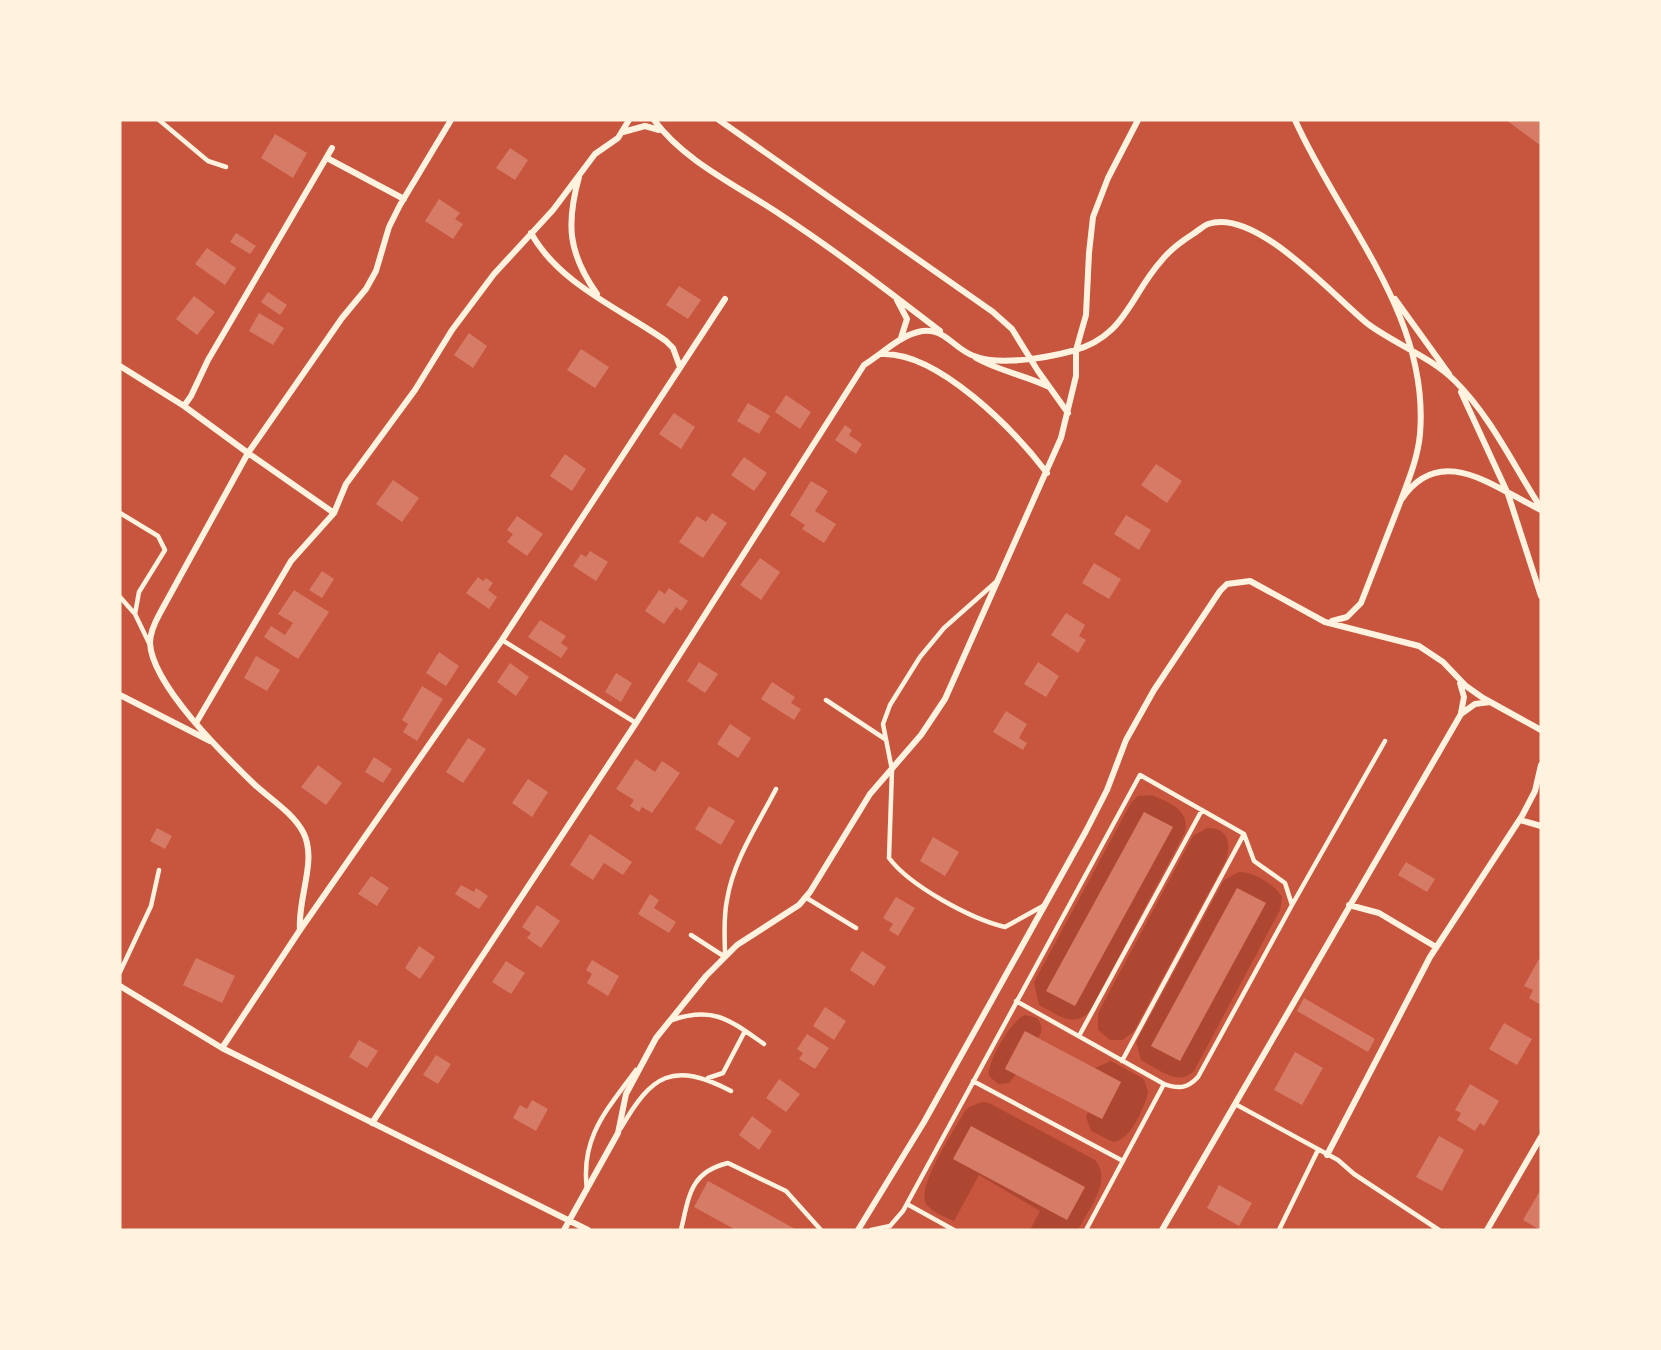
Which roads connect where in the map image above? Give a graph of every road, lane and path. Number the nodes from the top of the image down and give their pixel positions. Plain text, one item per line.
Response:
1 (159, 120) edge
2 (450, 120) edge
3 (629, 120) edge
4 (654, 120) edge
5 (719, 120) edge
6 (1138, 120) edge
7 (1295, 120) edge
8 (622, 132) junction
9 (662, 132) junction
10 (332, 148) dead end
11 (327, 158) junction
12 (226, 167) dead end
13 (580, 172) junction
14 (404, 199) junction
15 (531, 233) junction
16 (1383, 278) junction
17 (896, 297) junction
18 (600, 299) junction
19 (725, 299) dead end
20 (946, 336) junction
21 (902, 338) junction
22 (1076, 350) junction
23 (1414, 352) junction
24 (881, 354) junction
25 (973, 356) junction
26 (1031, 359) junction
27 (120, 366) edge
28 (680, 367) junction
29 (1454, 380) junction
30 (1048, 386) junction
31 (184, 406) junction
32 (1068, 413) junction
33 (248, 453) junction
34 (1047, 473) junction
35 (1508, 494) junction
36 (1401, 500) junction
37 (1541, 509) edge
38 (120, 513) edge
39 (333, 513) junction
40 (999, 580) junction
41 (1541, 596) edge
42 (120, 597) edge
43 (135, 614) junction
44 (1325, 622) junction
45 (502, 640) junction
46 (150, 645) junction
47 (1455, 673) junction
48 (120, 695) edge
49 (826, 700) dead end
50 (1490, 702) junction
51 (1461, 714) junction
52 (196, 723) junction
53 (636, 723) junction
54 (1541, 730) edge
55 (885, 739) junction
56 (1385, 741) dead end
57 (215, 743) junction
58 (1541, 765) edge
59 (892, 770) junction
60 (777, 789) dead end
61 (1202, 810) junction
62 (1520, 820) junction
63 (1541, 826) edge
64 (1245, 834) junction
65 (159, 870) dead end
66 (805, 897) junction
67 (1292, 905) junction
68 (1348, 905) junction
69 (1043, 906) junction
70 (856, 928) dead end
71 (300, 930) junction
72 (691, 935) dead end
73 (1436, 947) junction
74 (725, 957) junction
75 (120, 972) edge
76 (120, 986) edge
77 (1017, 1001) junction
78 (668, 1021) junction
79 (745, 1031) junction
80 (1079, 1036) junction
81 (764, 1044) dead end
82 (222, 1048) junction
83 (1122, 1061) junction
84 (638, 1067) junction
85 (705, 1078) junction
86 (973, 1081) junction
87 (1164, 1084) junction
88 (731, 1091) dead end
89 (1237, 1105) junction
90 (372, 1123) junction
91 (618, 1133) junction
92 (1541, 1137) edge
93 (1318, 1150) junction
94 (1327, 1155) junction
95 (1123, 1161) junction
96 (587, 1190) junction
97 (907, 1204) junction
98 (569, 1221) junction
99 (564, 1230) edge
100 (588, 1230) edge
101 (681, 1230) edge
102 (821, 1230) edge
103 (858, 1230) edge
104 (871, 1230) edge
105 (954, 1230) edge
106 (1086, 1230) edge
107 (1162, 1230) edge
108 (1279, 1230) edge
109 (1439, 1230) edge
110 (1487, 1230) edge

1 - 12 lane
2 - 14 street
3 - 8 street
4 - 9 street
5 - 26 street
6 - 22 street
7 - 16 street
8 - 9 street
8 - 13 street
9 - 17 street
10 - 11 street
11 - 14 street
11 - 31 street
13 - 15 street
13 - 18 street
14 - 33 street
15 - 18 street
15 - 39 street
16 - 23 street
16 - 29 street
17 - 20 street
17 - 21 street
18 - 28 street
19 - 28 street
20 - 21 street
20 - 25 street
21 - 24 street
22 - 23 street
22 - 26 street
22 - 32 street
23 - 29 street
23 - 36 street
24 - 34 street
24 - 53 street
25 - 26 street
25 - 30 street
26 - 30 street
27 - 31 street
28 - 45 street
29 - 35 street
29 - 37 street
30 - 32 street
31 - 33 street
32 - 34 street
33 - 39 street
33 - 46 street
34 - 40 street
35 - 36 street
35 - 37 street
35 - 41 street
36 - 44 street
38 - 43 lane
39 - 52 street
40 - 55 lane
40 - 59 street
42 - 43 lane
43 - 46 lane
44 - 47 street
44 - 69 street
45 - 53 lane
45 - 71 street
46 - 52 street
47 - 50 street
47 - 51 street
48 - 57 street
49 - 55 lane
50 - 51 street
50 - 54 street
51 - 68 street
52 - 57 street
53 - 90 street
55 - 59 lane
56 - 67 lane
57 - 71 street
58 - 62 street
59 - 66 street
59 - 69 lane
60 - 74 lane
61 - 64 lane
61 - 77 lane
61 - 80 lane
62 - 63 street
62 - 73 street
64 - 67 lane
64 - 83 lane
65 - 75 lane
66 - 70 lane
66 - 74 street
67 - 87 lane
68 - 73 street
68 - 89 street
69 - 103 street
71 - 82 street
72 - 74 lane
73 - 94 street
74 - 78 street
76 - 82 street
77 - 80 lane
77 - 86 lane
78 - 79 lane
78 - 84 street
79 - 81 lane
79 - 85 lane
80 - 83 lane
82 - 90 street
83 - 87 lane
84 - 91 street
84 - 96 lane
85 - 88 lane
85 - 91 lane
86 - 95 lane
86 - 97 lane
87 - 95 lane
89 - 93 lane
89 - 107 street
90 - 98 street
91 - 96 street
92 - 110 street
93 - 94 lane
93 - 108 lane
94 - 109 lane
95 - 106 lane
96 - 98 street
97 - 104 lane
97 - 105 lane
98 - 99 street
98 - 100 street
101 - 102 lane

